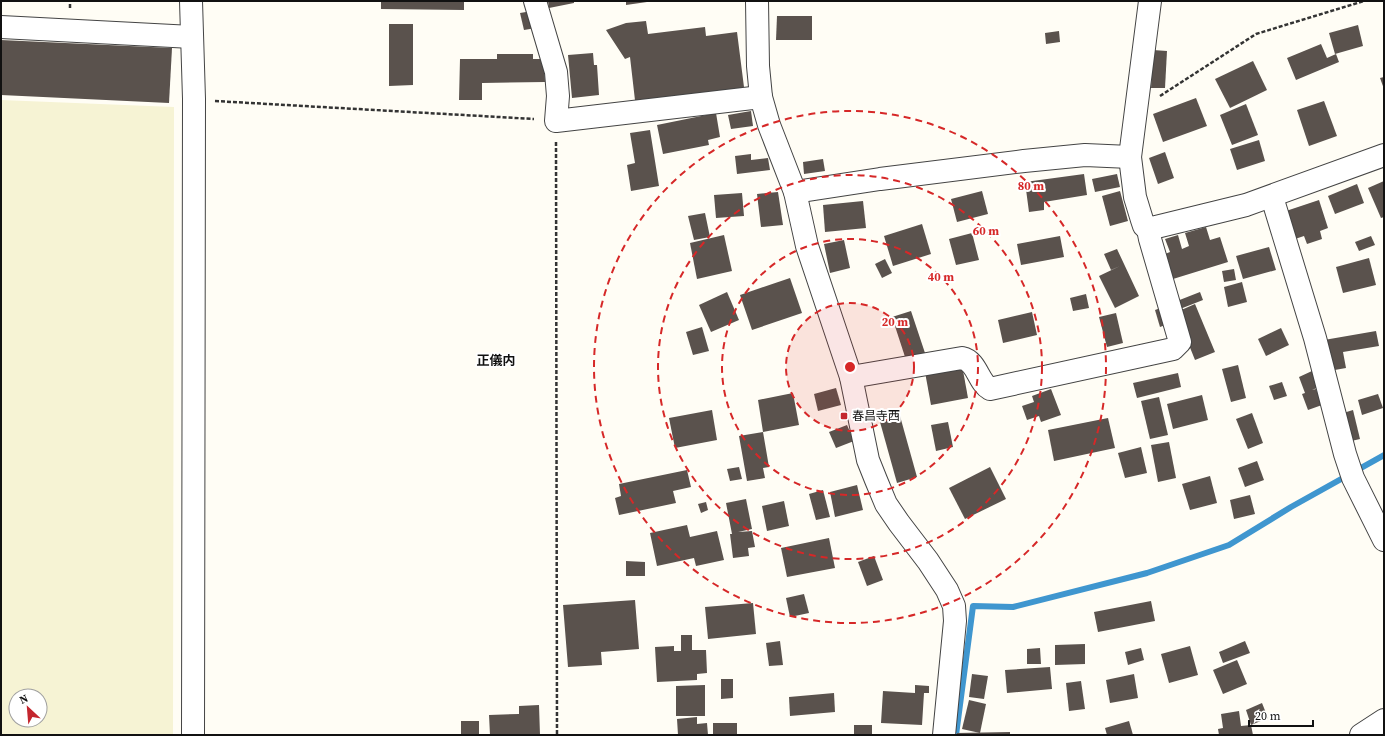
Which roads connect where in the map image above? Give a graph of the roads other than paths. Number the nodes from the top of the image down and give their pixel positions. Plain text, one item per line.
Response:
1 (191, 1) edge
2 (535, 1) edge
3 (757, 1) edge
4 (1150, 1) edge
5 (1, 27) edge
6 (192, 37) junction
7 (761, 97) junction
8 (1384, 155) edge
9 (1130, 157) junction
10 (795, 192) junction
11 (1272, 197) junction
12 (1148, 228) junction
13 (851, 377) junction
14 (1384, 540) edge
15 (1384, 720) edge
16 (193, 735) edge
17 (944, 735) edge
18 (1362, 735) edge

1 - 6 street
2 - 7 street
3 - 7 street
4 - 9 street
5 - 6 street
6 - 16 street
7 - 10 street
8 - 11 street
9 - 10 street
9 - 12 street
10 - 13 street
11 - 12 street
11 - 14 street
12 - 13 street
13 - 17 street
15 - 18 street

